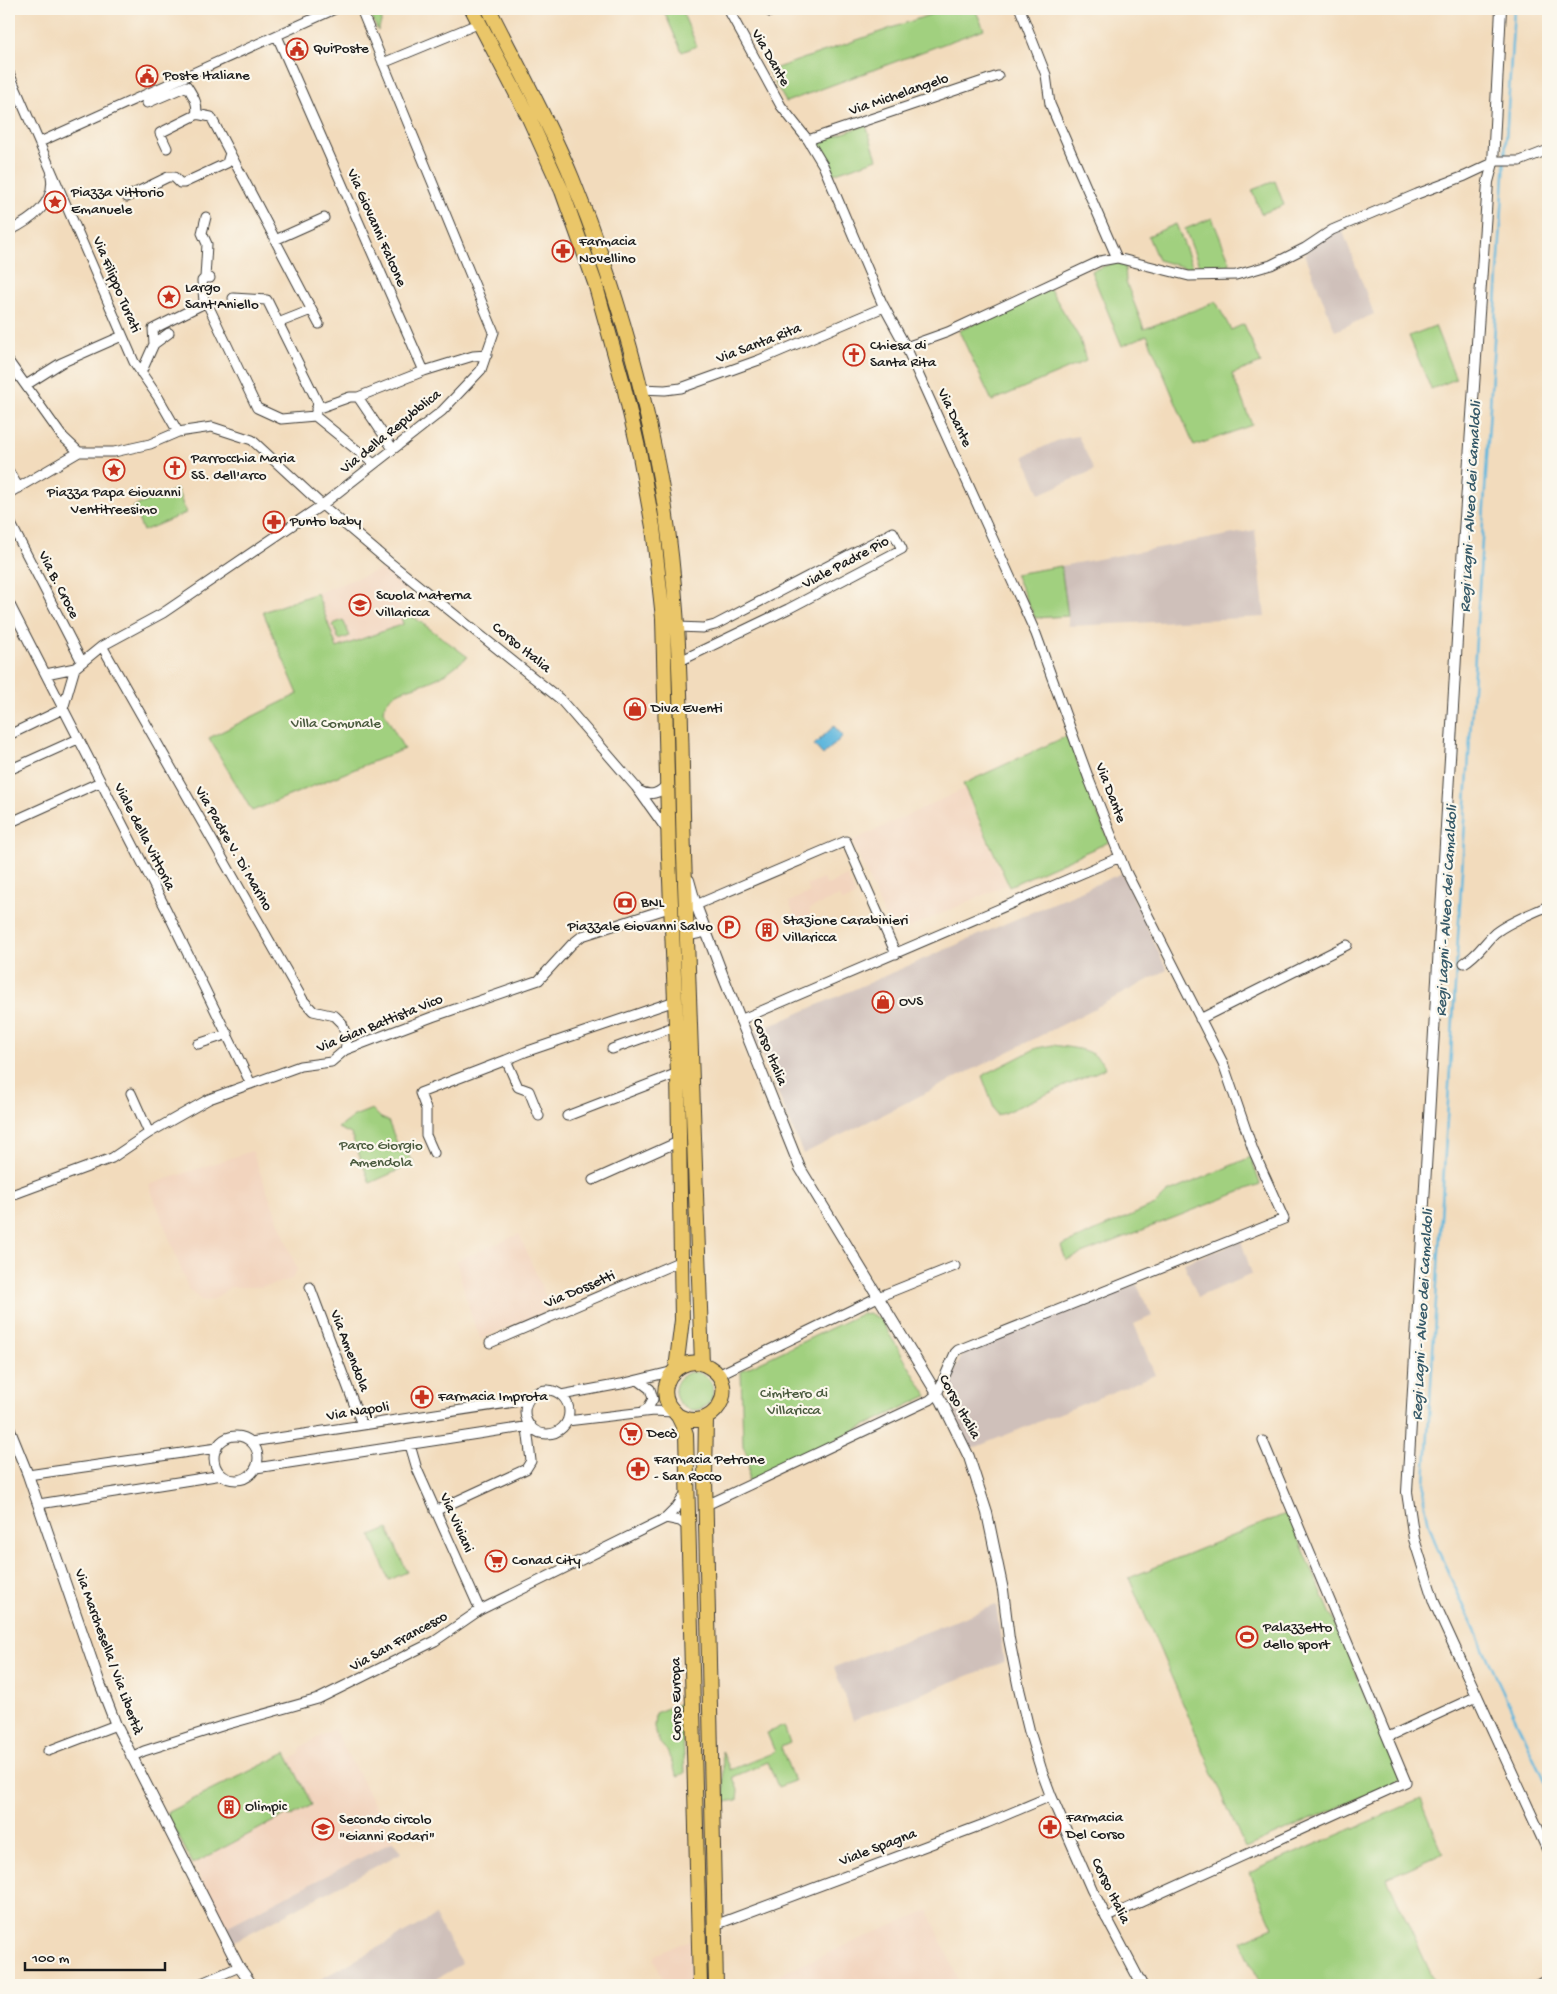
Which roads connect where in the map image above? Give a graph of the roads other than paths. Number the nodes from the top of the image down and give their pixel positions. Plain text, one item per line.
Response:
1 (335, 9) edge
2 (361, 9) edge
3 (472, 9) edge
4 (489, 9) edge
5 (728, 9) edge
6 (1020, 9) edge
7 (1501, 9) edge
8 (480, 23) junction
9 (277, 36) junction
10 (383, 63) junction
11 (9, 73) edge
12 (998, 76) dead end
13 (185, 82) junction
14 (147, 103) dead end
15 (196, 114) junction
16 (808, 140) junction
17 (40, 142) junction
18 (167, 148) dead end
19 (1548, 150) edge
20 (230, 153) junction
21 (1495, 162) junction
22 (49, 166) junction
23 (127, 197) dead end
24 (206, 217) dead end
25 (324, 218) dead end
26 (9, 231) edge
27 (273, 234) dead end
28 (1117, 258) junction
29 (233, 298) dead end
30 (204, 300) junction
31 (884, 307) junction
32 (311, 310) junction
33 (278, 323) junction
34 (319, 324) dead end
35 (169, 333) dead end
36 (122, 336) junction
37 (154, 344) junction
38 (906, 347) junction
39 (487, 355) junction
40 (9, 362) edge
41 (424, 371) junction
42 (141, 373) junction
43 (26, 385) junction
44 (640, 390) junction
45 (358, 397) junction
46 (316, 412) junction
47 (178, 432) junction
48 (393, 449) junction
49 (79, 452) junction
50 (374, 464) junction
51 (9, 472) edge
52 (18, 488) junction
53 (9, 493) edge
54 (322, 505) junction
55 (9, 520) edge
56 (9, 604) edge
57 (678, 627) junction
58 (102, 646) junction
59 (680, 661) junction
60 (78, 665) junction
61 (46, 674) junction
62 (63, 709) junction
63 (9, 734) edge
64 (78, 739) junction
65 (9, 770) edge
66 (668, 780) junction
67 (100, 782) junction
68 (638, 790) junction
69 (9, 824) edge
70 (669, 834) junction
71 (1120, 857) junction
72 (669, 859) junction
73 (684, 860) junction
74 (696, 905) junction
75 (1548, 906) edge
76 (672, 907) junction
77 (706, 932) junction
78 (687, 936) junction
79 (1347, 945) dead end
80 (896, 954) junction
81 (1464, 963) dead end
82 (675, 1001) junction
83 (1200, 1019) junction
84 (740, 1020) junction
85 (676, 1026) junction
86 (228, 1034) junction
87 (198, 1044) dead end
88 (612, 1049) dead end
89 (345, 1050) junction
90 (506, 1060) junction
91 (678, 1073) junction
92 (252, 1084) junction
93 (131, 1093) dead end
94 (539, 1116) dead end
95 (567, 1116) dead end
96 (149, 1134) junction
97 (680, 1141) junction
98 (434, 1153) dead end
99 (593, 1180) dead end
100 (9, 1196) edge
101 (681, 1261) junction
102 (955, 1266) dead end
103 (310, 1287) dead end
104 (878, 1297) junction
105 (490, 1343) dead end
106 (702, 1364) junction
107 (675, 1370) junction
108 (718, 1375) junction
109 (638, 1380) junction
110 (937, 1394) junction
111 (561, 1395) junction
112 (528, 1400) junction
113 (642, 1413) junction
114 (676, 1414) junction
115 (706, 1418) junction
116 (567, 1420) junction
117 (362, 1425) junction
118 (529, 1427) junction
119 (9, 1428) edge
120 (1263, 1441) dead end
121 (251, 1442) junction
122 (410, 1445) junction
123 (217, 1448) junction
124 (256, 1468) junction
125 (28, 1475) junction
126 (222, 1475) junction
127 (688, 1491) junction
128 (706, 1503) junction
129 (39, 1504) junction
130 (435, 1511) junction
131 (666, 1518) junction
132 (689, 1528) junction
133 (480, 1610) junction
134 (1477, 1696) junction
135 (116, 1725) junction
136 (1388, 1737) junction
137 (48, 1751) dead end
138 (131, 1757) junction
139 (1051, 1796) junction
140 (1548, 1851) edge
141 (1106, 1918) junction
142 (715, 1924) junction
143 (239, 1967) junction
144 (1548, 1980) edge
145 (197, 1985) edge
146 (252, 1985) edge
147 (700, 1985) edge
148 (716, 1985) edge
149 (1142, 1985) edge
150 (1538, 1985) edge

1 - 9 street
2 - 10 street, Via della Repubblica
3 - 8 main road
4 - 44 main road
5 - 16 street, Via Dante
6 - 28 street
7 - 21 street
8 - 10 street
8 - 66 main road
9 - 13 street
9 - 41 street, Via Giovanni Falcone
10 - 39 street, Via della Repubblica
11 - 17 street, Via Filippo Turati
12 - 16 street, Via Michelangelo
13 - 14 street
13 - 15 street
13 - 17 street
15 - 18 street
15 - 20 street
16 - 31 street, Via Dante
17 - 22 street, Via Filippo Turati
19 - 21 street
20 - 23 street
20 - 27 street
21 - 28 street
21 - 134 street
22 - 26 street
22 - 36 street, Via Filippo Turati
24 - 30 street
25 - 32 street
28 - 38 street
29 - 33 street
30 - 37 street
30 - 46 street
31 - 38 street, Via Dante
31 - 44 street, Via Santa Rita
32 - 33 street
32 - 34 street
33 - 46 street
35 - 37 street
36 - 42 street, Via Filippo Turati
36 - 43 street
37 - 42 street
38 - 71 street, Via Dante
39 - 41 street
39 - 48 street, Via della Repubblica
40 - 43 street
41 - 45 street
42 - 47 street, Via Filippo Turati
43 - 49 street
44 - 57 main road
45 - 46 street
45 - 48 street
46 - 50 street
47 - 49 street, Corso Italia
47 - 54 street, Corso Italia
48 - 50 street, Via della Repubblica
49 - 52 street
50 - 54 street, Via della Repubblica
51 - 52 street
52 - 53 street
54 - 58 street, Via della Repubblica
54 - 68 street, Corso Italia
55 - 60 street, Via B. Croce
56 - 61 street, Viale della Vittoria
57 - 59 main road
57 - 59 street, Viale Padre Pio
58 - 60 street, Via della Repubblica
58 - 89 street, Via Padre V. Di Marino
59 - 73 main road
60 - 61 street
60 - 62 street
61 - 62 street, Viale della Vittoria
62 - 63 street
62 - 64 street, Viale della Vittoria
64 - 65 street
64 - 67 street, Viale della Vittoria
66 - 68 street
66 - 70 main road
67 - 69 street
67 - 86 street, Viale della Vittoria
68 - 70 street, Corso Italia
70 - 72 main road
70 - 73 main road
71 - 80 street
71 - 83 street, Via Dante
72 - 73 main road
72 - 76 main road
73 - 74 street, Corso Italia
73 - 78 main road
74 - 77 street, Corso Italia
74 - 80 street
75 - 81 street
76 - 82 main road
76 - 89 street, Via Gian Battista Vico
77 - 78 street
77 - 84 street, Corso Italia
78 - 106 main road
79 - 83 street
80 - 84 street
82 - 85 main road
82 - 90 street
83 - 110 street, Via Dante
84 - 104 street, Corso Italia
85 - 88 street
85 - 91 main road
86 - 87 street
86 - 92 street, Viale della Vittoria
89 - 92 street, Via Gian Battista Vico
90 - 94 street
90 - 98 street
91 - 95 street
91 - 97 main road
92 - 96 street, Via Gian Battista Vico
93 - 96 street
96 - 100 street, Via Gian Battista Vico
97 - 99 street
97 - 101 main road
101 - 105 street, Via Dossetti
101 - 107 main road
102 - 104 street
103 - 117 street, Via Amendola
104 - 108 street
104 - 110 street, Corso Italia
106 - 107 main road
106 - 108 main road
107 - 109 street
107 - 114 main road
108 - 115 main road
109 - 111 street
109 - 113 street
110 - 128 street
110 - 139 street, Corso Italia
111 - 112 street
111 - 116 street
112 - 117 street, Via Napoli
112 - 118 street
113 - 114 street
113 - 116 street
114 - 115 main road
114 - 127 main road, Corso Europa
115 - 128 main road
116 - 118 street
117 - 121 street, Via Napoli
118 - 122 street
118 - 130 street
119 - 125 street, Via Marchesella / Via Libertà
120 - 136 street
121 - 123 street
121 - 124 street
122 - 124 street
122 - 130 street, Via Viviani
123 - 125 street
123 - 126 street
124 - 126 street
125 - 129 street, Via Marchesella / Via Libertà
126 - 129 street
127 - 131 street, Via San Francesco
127 - 132 main road, Corso Europa
128 - 142 main road
129 - 135 street, Via Marchesella / Via Libertà
130 - 133 street, Via Viviani
131 - 132 street
131 - 133 street, Via San Francesco
132 - 147 main road, Corso Europa
133 - 138 street, Via San Francesco
134 - 136 street
134 - 140 street
135 - 137 street
135 - 138 street, Via Marchesella / Via Libertà
136 - 141 street
138 - 143 street, Via Marchesella / Via Libertà
139 - 141 street, Corso Italia
139 - 142 street, Viale Spagna
141 - 149 street, Corso Italia
142 - 148 main road
143 - 145 street
143 - 146 street, Via Marchesella / Via Libertà
144 - 150 street

